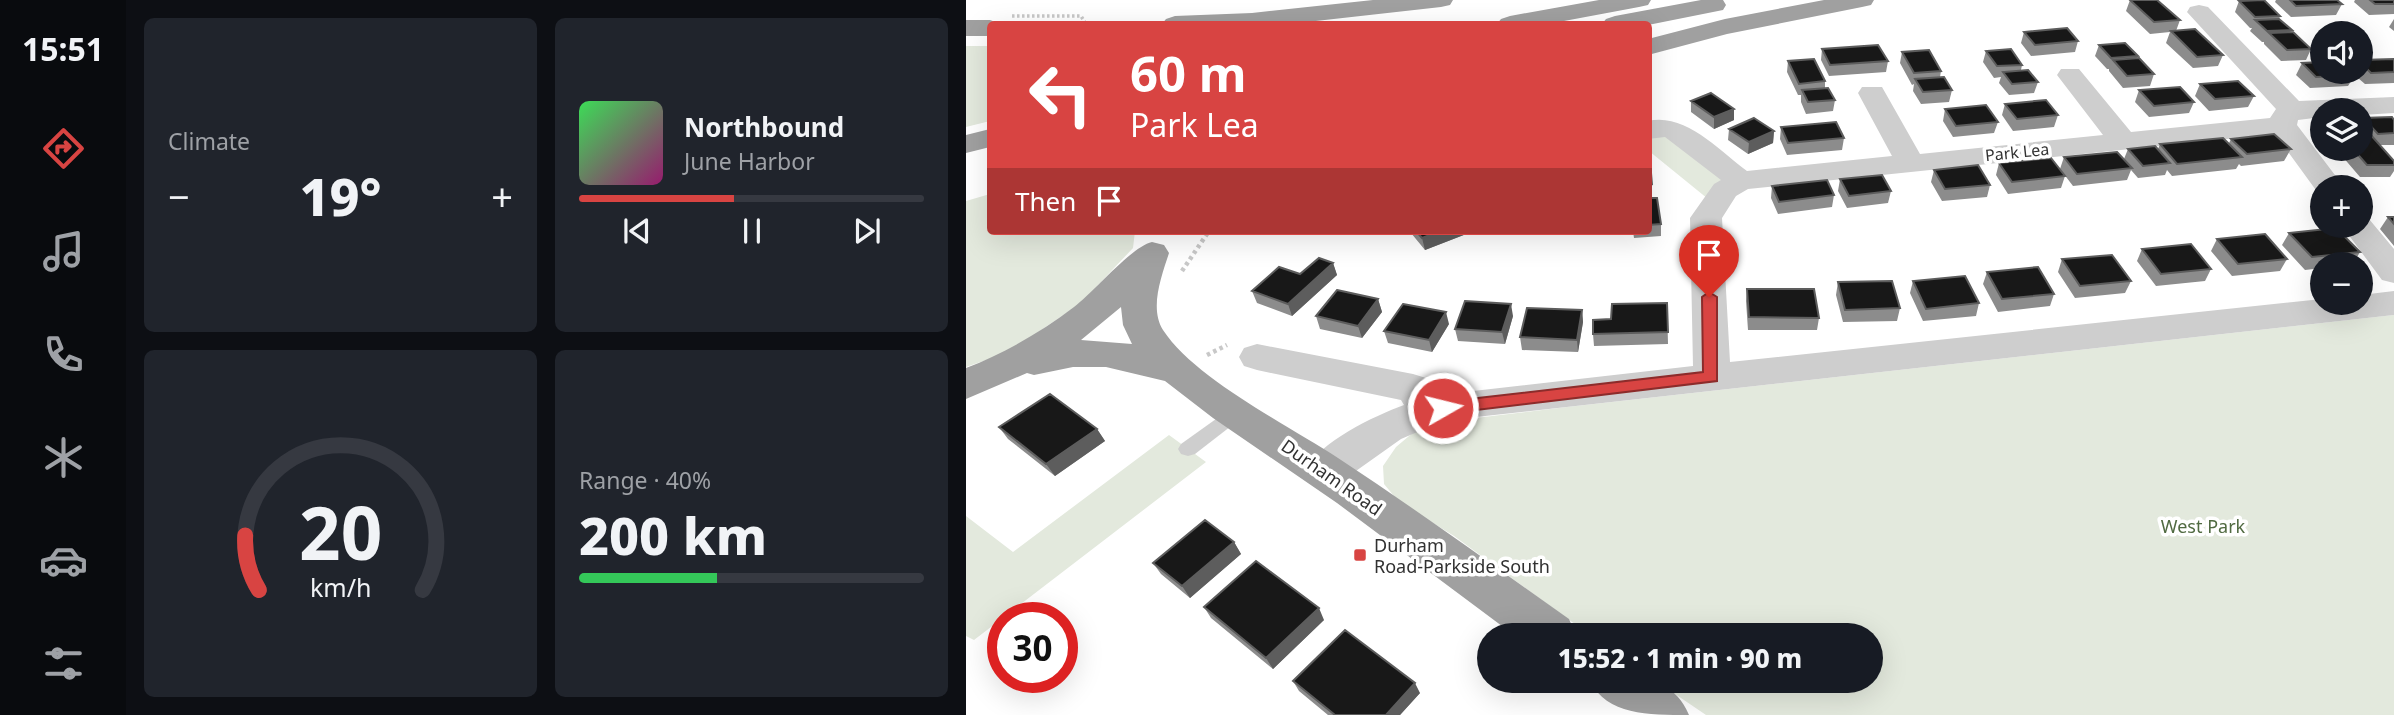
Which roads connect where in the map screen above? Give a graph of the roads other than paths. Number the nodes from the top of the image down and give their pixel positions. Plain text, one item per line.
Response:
1 (1441, 0) edge
2 (1639, 0) edge
3 (1747, 0) edge
4 (1862, 0) edge
5 (2200, 12) dead end
6 (1252, 21) edge
7 (1526, 21) edge
8 (1632, 21) edge
9 (987, 24) edge
10 (966, 28) edge
11 (1652, 46) edge
12 (2070, 75) dead end
13 (1873, 93) dead end
14 (2394, 106) edge
15 (2288, 117) junction
16 (1652, 130) edge
17 (987, 139) edge
18 (2123, 141) junction
19 (966, 144) edge
20 (987, 161) edge
21 (1910, 162) junction
22 (966, 166) edge
23 (2322, 175) edge
24 (1741, 181) junction
25 (2367, 238) edge
26 (1158, 242) edge
27 (2394, 272) edge
28 (2394, 303) edge
29 (1257, 357) road end
30 (1011, 367) junction
31 (1179, 371) junction
32 (1712, 377) junction
33 (966, 384) edge
34 (1237, 411) junction
35 (1428, 411) junction
36 (1188, 449) dead end
37 (1325, 471) junction
38 (1535, 623) edge
39 (1632, 693) edge
40 (1663, 715) edge

1 - 6 highway
2 - 7 highway
3 - 8 highway
4 - 11 highway
5 - 15 street
9 - 10 highway
12 - 18 street
13 - 21 street
14 - 15 street, Park Lea
15 - 18 street, Park Lea
15 - 23 street
16 - 24 street
17 - 19 highway
18 - 21 street, Park Lea
20 - 22 highway
21 - 24 street, Park Lea
24 - 32 street
25 - 27 street
26 - 30 highway
26 - 31 highway
28 - 32 street
29 - 35 street
30 - 31 highway
30 - 33 highway
31 - 34 highway, Durham Road
32 - 35 street
34 - 36 lane
34 - 37 highway, Durham Road
35 - 37 street
37 - 38 highway, Durham Road
39 - 40 highway

